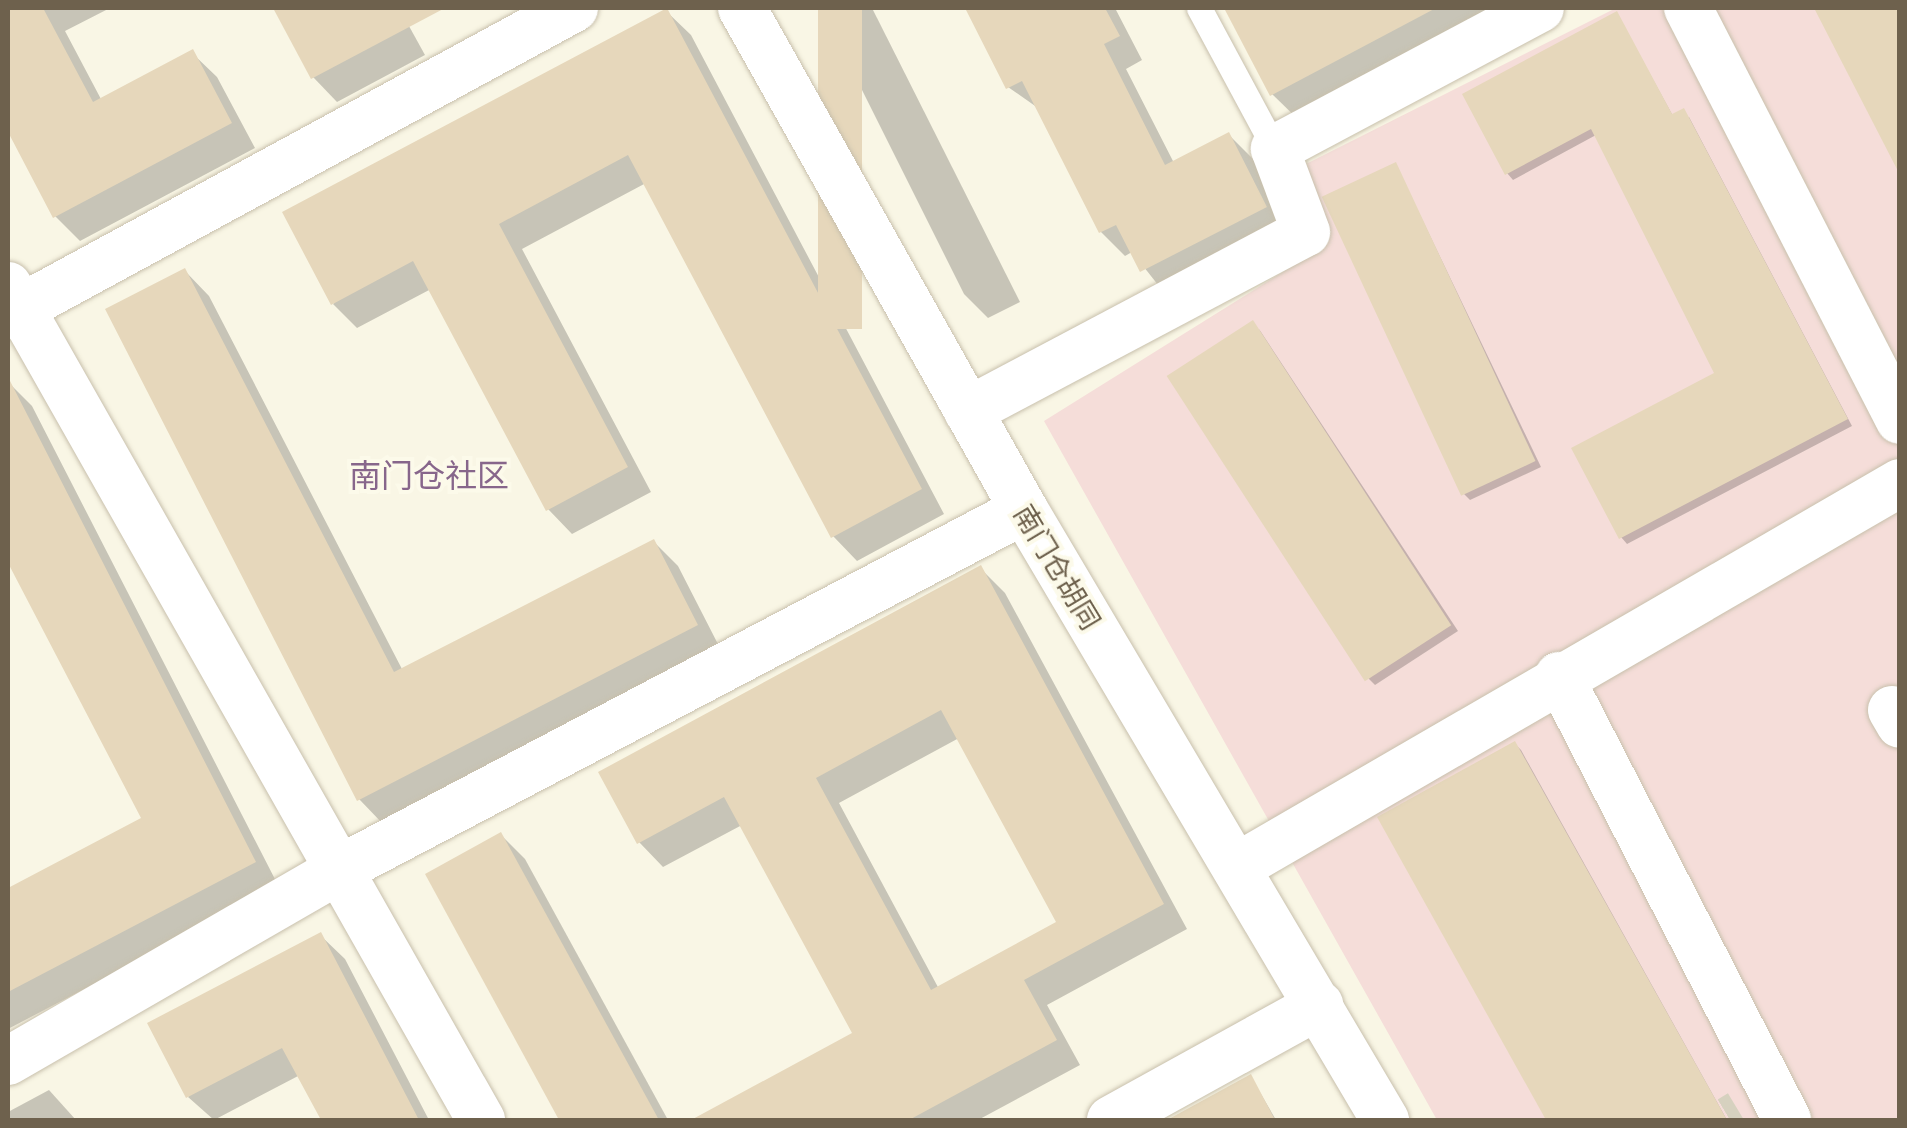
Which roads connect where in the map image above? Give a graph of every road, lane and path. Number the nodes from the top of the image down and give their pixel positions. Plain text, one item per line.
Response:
1 (574, 8) edge
2 (742, 8) edge
3 (1199, 8) edge
4 (1540, 8) edge
5 (1688, 8) edge
6 (1275, 149) junction
7 (12, 303) edge
8 (968, 410) junction
9 (1900, 420) edge
10 (1900, 483) edge
11 (1024, 510) junction
12 (1560, 676) junction
13 (1236, 867) junction
14 (342, 868) junction
15 (1319, 1006) junction
16 (8, 1061) edge
17 (1767, 1110) edge
18 (482, 1120) edge
19 (1111, 1120) edge
20 (1385, 1120) edge

1 - 7 street
2 - 8 street, 南门仓胡同
3 - 6 lane
4 - 6 street
5 - 9 street
6 - 8 street
7 - 14 street
8 - 11 street, 南门仓胡同
10 - 12 street
11 - 13 street, 南门仓胡同
11 - 14 street
12 - 13 street
12 - 17 street
13 - 15 street, 南门仓胡同
14 - 16 street
14 - 18 street
15 - 19 street
15 - 20 street, 南门仓胡同

